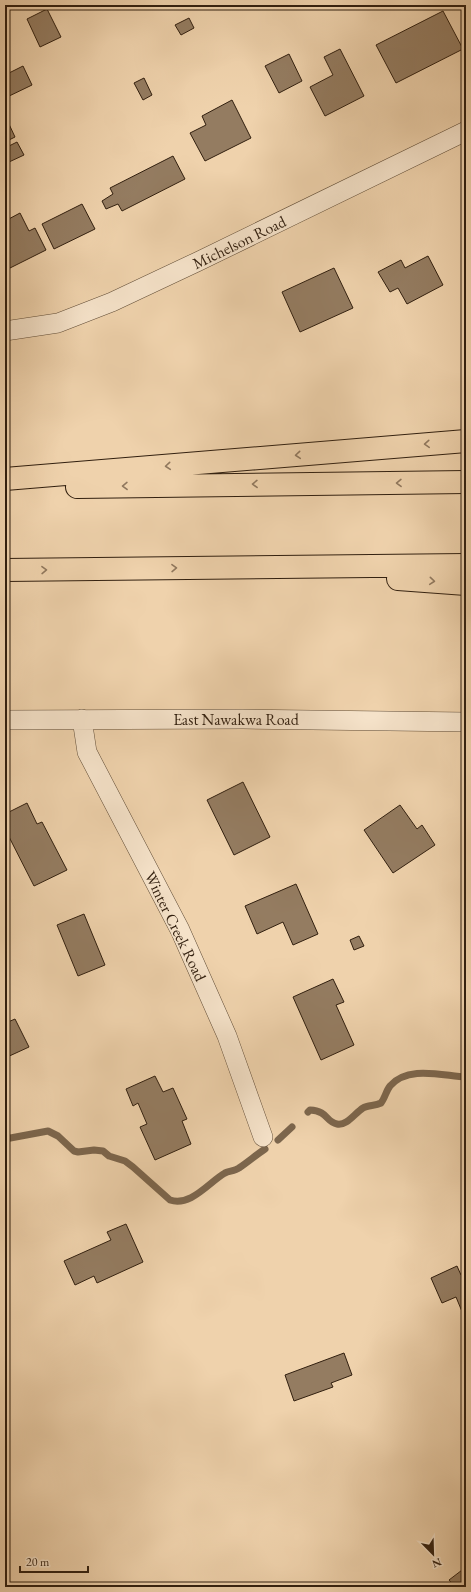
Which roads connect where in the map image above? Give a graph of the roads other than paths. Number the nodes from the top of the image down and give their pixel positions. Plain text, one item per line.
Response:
1 (466, 131) edge
2 (5, 331) edge
3 (466, 441) edge
4 (5, 479) edge
5 (466, 482) edge
6 (5, 488) edge
7 (466, 565) edge
8 (253, 567) junction
9 (5, 570) edge
10 (466, 584) edge
11 (82, 718) junction
12 (5, 720) edge
13 (466, 722) edge
14 (263, 1137) dead end

1 - 2 street, Michelson Road
3 -> 4 highway
5 -> 6 highway
7 - 8 highway
9 -> 8 highway
8 -> 10 highway
11 - 12 street, East Nawakwa Road
11 - 13 street, East Nawakwa Road
11 - 14 street, Winter Creek Road

